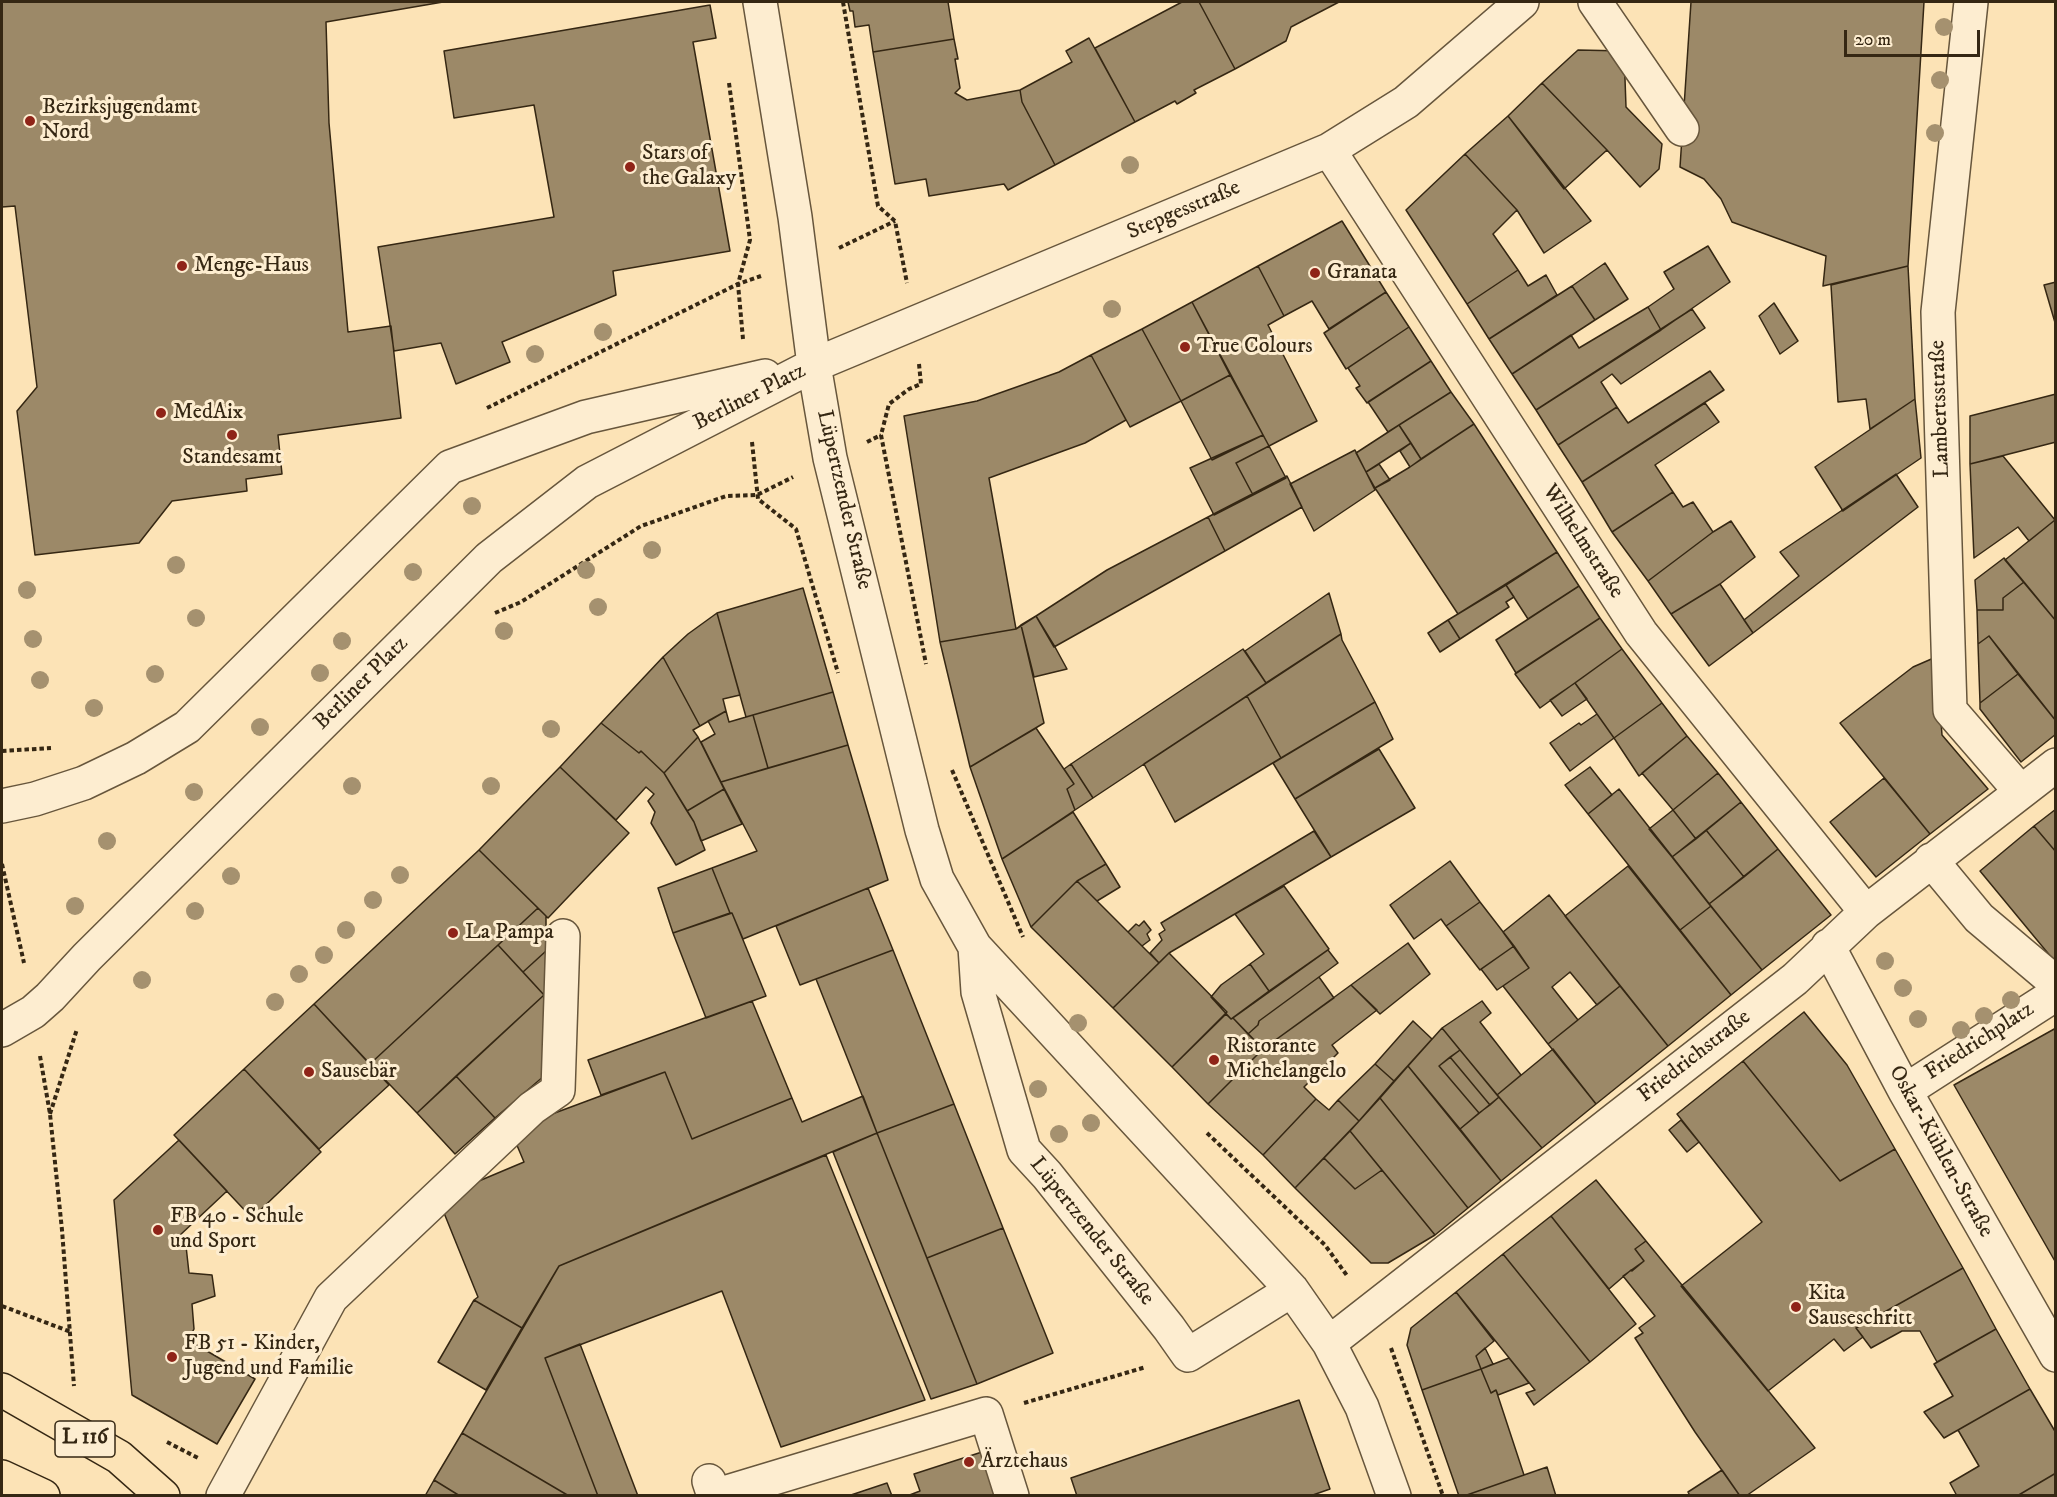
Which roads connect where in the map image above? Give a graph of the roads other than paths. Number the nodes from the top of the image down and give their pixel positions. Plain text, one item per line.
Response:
1 (760, 2) edge
2 (1522, 2) edge
3 (1595, 2) edge
4 (1971, 2) edge
5 (1682, 129) dead end
6 (1329, 150) junction
7 (814, 364) junction
8 (2055, 765) edge
9 (2021, 792) junction
10 (2, 806) edge
11 (1931, 860) junction
12 (1866, 912) junction
13 (563, 936) dead end
14 (1828, 946) junction
15 (975, 947) junction
16 (2055, 983) edge
17 (2055, 994) edge
18 (2, 1030) edge
19 (1905, 1091) junction
20 (1292, 1290) junction
21 (1329, 1343) junction
22 (2055, 1355) edge
23 (2, 1390) edge
24 (2, 1477) edge
25 (709, 1481) dead end
26 (43, 1496) edge
27 (164, 1496) edge
28 (223, 1496) edge
29 (1012, 1496) edge
30 (1394, 1496) edge

1 - 7 street, Lüpertzender Straße
2 - 6 street, Stepgesstraße
3 - 5 street
4 - 9 street, Lambertsstraße
6 - 7 street, Stepgesstraße
6 - 12 street, Wilhelmstraße
7 - 10 street, Berliner Platz
7 - 15 street, Lüpertzender Straße
7 - 18 street, Berliner Platz
8 - 9 street, Friedrichstraße
9 - 11 street, Friedrichstraße
11 - 12 street, Friedrichstraße
11 - 16 street, Friedrichplatz
12 - 14 street, Friedrichstraße
13 - 28 street
14 - 19 street, Oskar-Kühlen-Straße
14 - 21 street, Friedrichstraße
15 - 20 street, Lüpertzender Straße
15 - 20 street, Lüpertzender Straße
17 - 19 street, Friedrichplatz
19 - 22 street, Oskar-Kühlen-Straße
20 - 21 street, Lüpertzender Straße
21 - 30 street, Lüpertzender Straße
23 - 27 main road, L 116
24 - 26 main road
25 - 29 street

